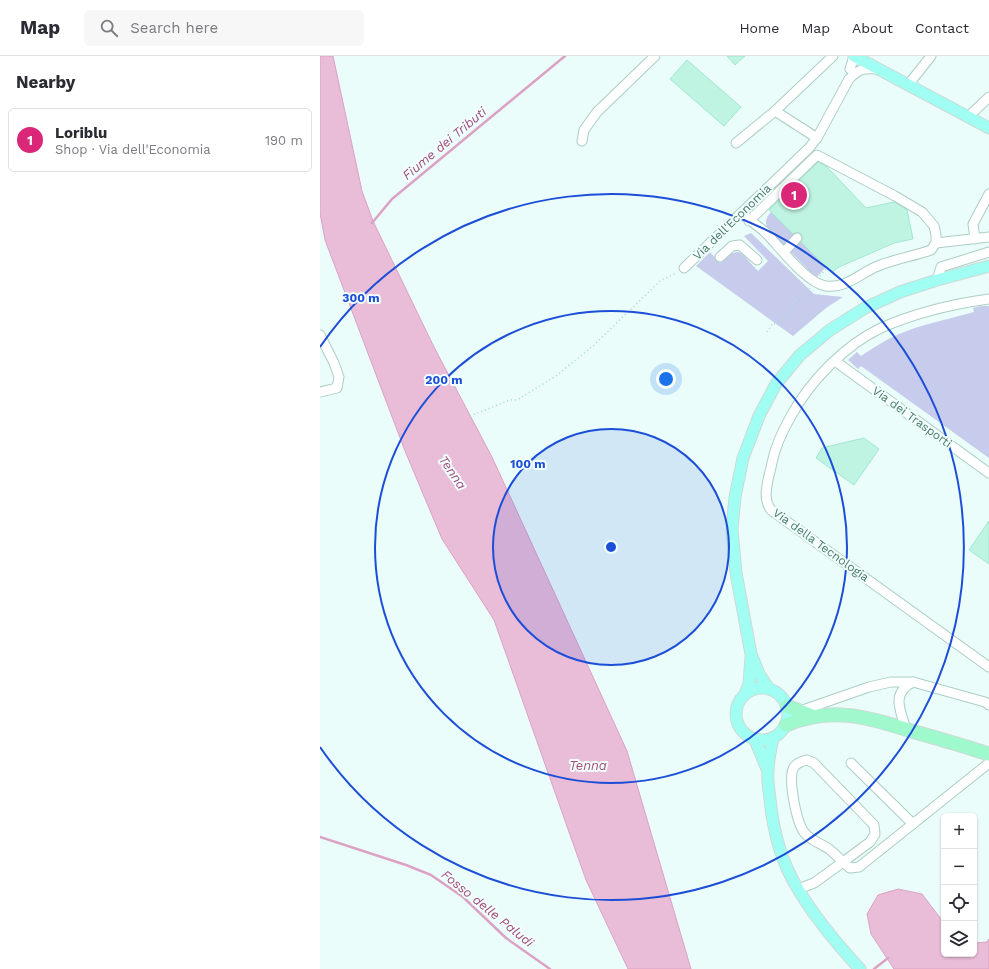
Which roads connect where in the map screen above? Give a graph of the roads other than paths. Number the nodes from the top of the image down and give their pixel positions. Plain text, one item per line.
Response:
1 (655, 56) edge
2 (833, 56) edge
3 (846, 56) edge
4 (854, 56) edge
5 (931, 56) edge
6 (878, 69) junction
7 (853, 70) junction
8 (908, 85) junction
9 (989, 97) edge
10 (775, 111) junction
11 (968, 117) junction
12 (989, 128) edge
13 (817, 138) junction
14 (582, 141) dead end
15 (736, 143) dead end
16 (809, 148) junction
17 (817, 155) junction
18 (989, 194) edge
19 (741, 213) junction
20 (749, 220) junction
21 (720, 233) junction
22 (989, 237) edge
23 (797, 238) dead end
24 (975, 239) junction
25 (936, 243) junction
26 (732, 246) junction
27 (784, 252) junction
28 (989, 252) edge
29 (720, 257) dead end
30 (756, 260) dead end
31 (989, 266) edge
32 (684, 268) road end
33 (937, 280) junction
34 (989, 299) edge
35 (320, 335) edge
36 (835, 361) junction
37 (320, 392) edge
38 (987, 471) edge
39 (751, 654) junction
40 (989, 667) edge
41 (913, 682) junction
42 (769, 689) junction
43 (745, 694) junction
44 (988, 703) edge
45 (787, 706) junction
46 (800, 712) junction
47 (812, 716) junction
48 (786, 725) junction
49 (906, 729) junction
50 (774, 738) junction
51 (755, 740) junction
52 (989, 754) edge
53 (851, 763) dead end
54 (989, 763) edge
55 (768, 772) junction
56 (913, 824) junction
57 (843, 862) junction
58 (798, 889) junction
59 (860, 969) edge

1 - 14 street
2 - 10 street
3 - 7 street
4 - 6 main road
4 - 7 street
5 - 8 street
6 - 7 street
6 - 8 main road
7 - 13 street, Via dell'Economia
8 - 11 main road
9 - 11 street
10 - 13 street
10 - 15 street
11 - 12 main road
13 - 16 street, Via dell'Economia
16 - 17 street
16 - 19 street, Via dell'Economia
17 - 20 street
17 - 25 street
18 - 24 street
19 - 20 street
19 - 21 street, Via dell'Economia
20 - 27 street
21 - 26 street
21 - 32 street, Via dell'Economia
22 - 24 street
23 - 27 street
24 - 25 street
25 - 27 street
26 - 29 street
26 - 30 street
28 - 33 street
31 - 33 main road
33 - 39 main road
34 - 36 street, Via della Tecnologia
35 - 37 street
36 - 38 street, Via dei Trasporti
36 - 40 street, Via della Tecnologia
39 - 42 main road
39 - 43 main road
41 - 44 street
41 - 46 street
41 - 49 street
42 - 43 main road
42 - 45 main road
43 - 51 main road
45 - 46 highway
45 - 48 main road
46 - 47 highway
47 - 48 highway
47 - 49 highway
48 - 50 main road
49 - 52 highway
50 - 51 main road
50 - 55 main road
51 - 55 main road
53 - 56 street
54 - 56 street
55 - 58 main road
56 - 57 street
57 - 57 street
57 - 58 street
58 - 59 main road

